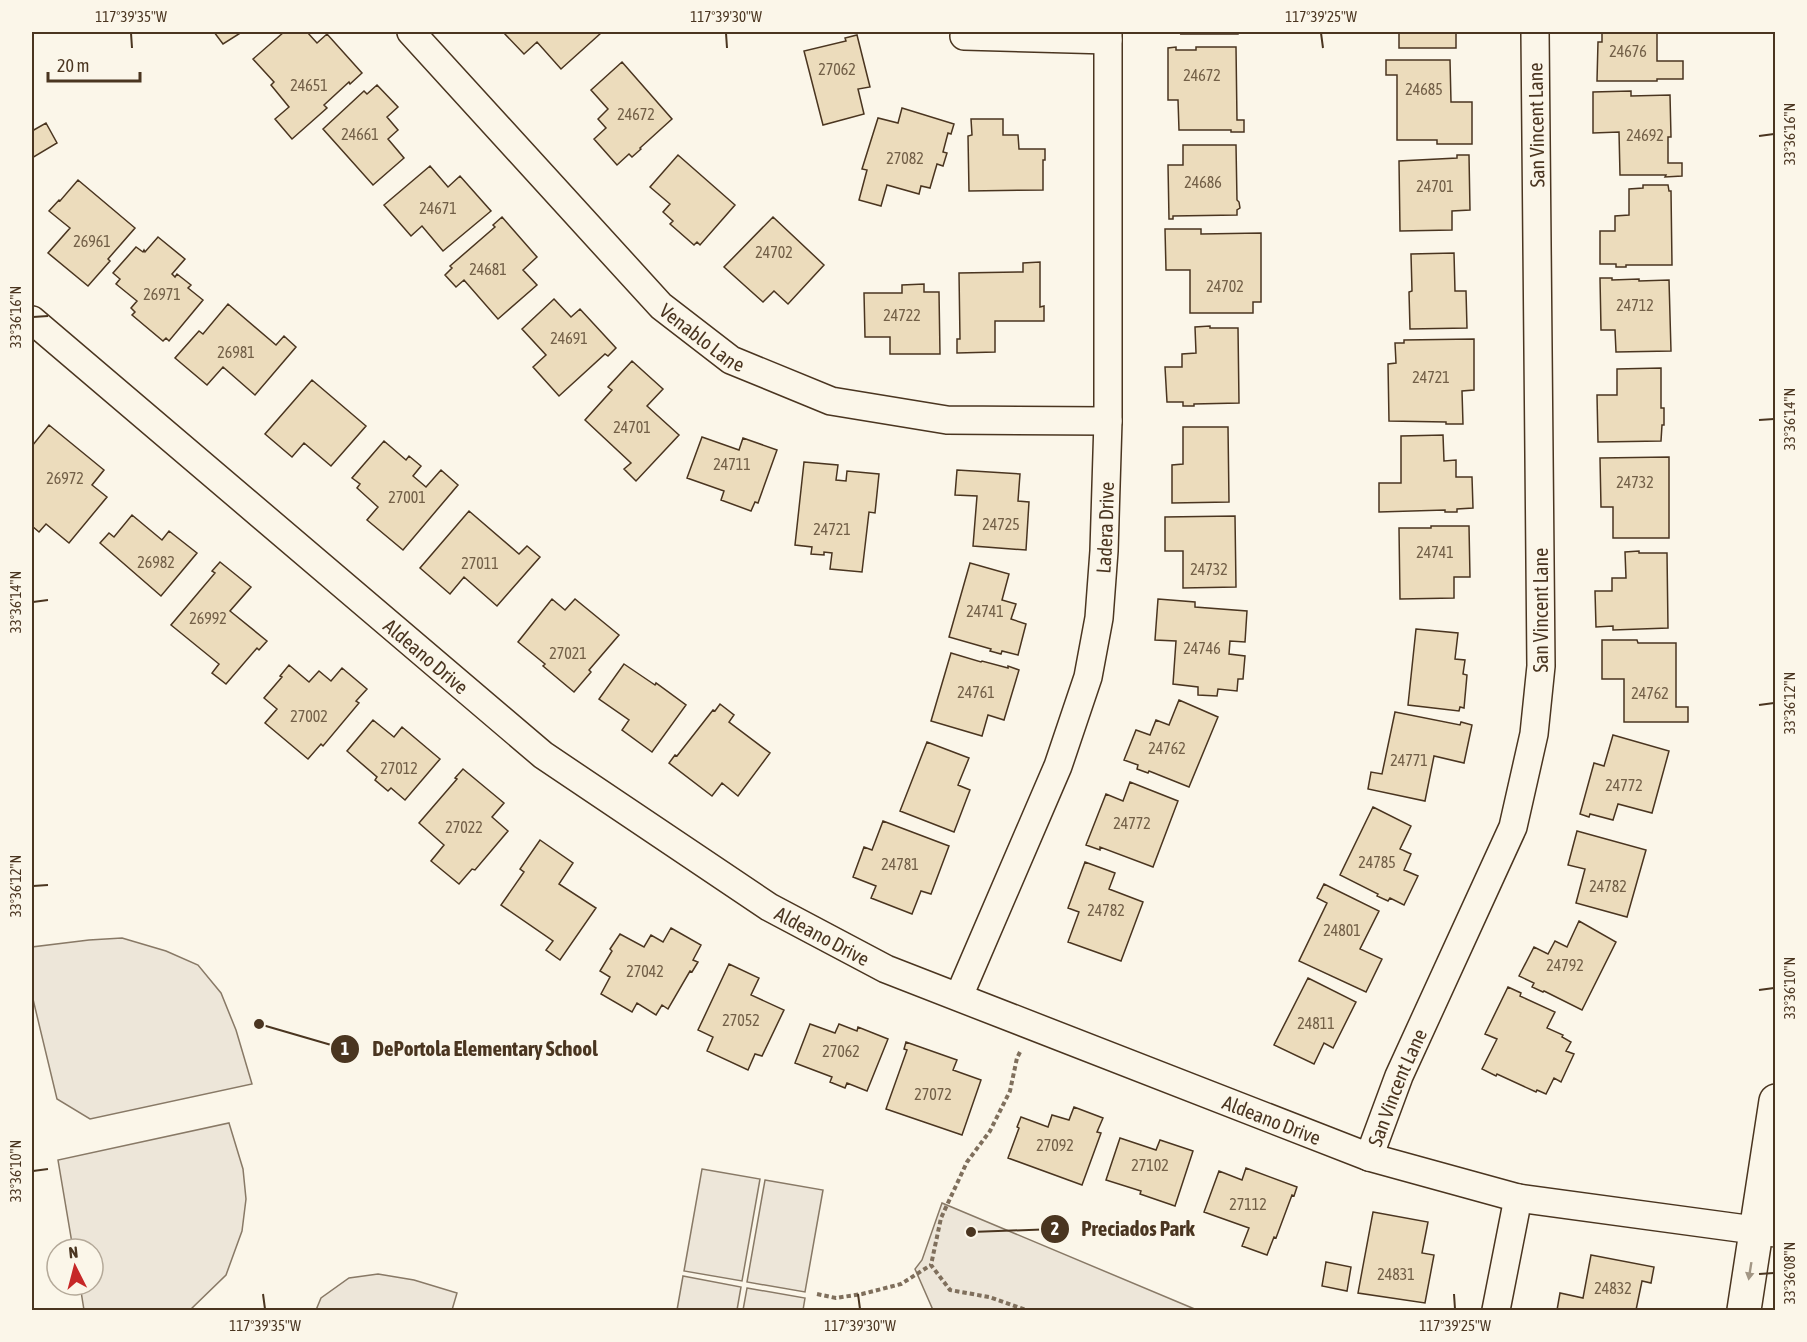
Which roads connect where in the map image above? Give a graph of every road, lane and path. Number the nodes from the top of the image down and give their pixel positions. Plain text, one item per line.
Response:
1 (411, 32) edge
2 (1534, 32) edge
3 (1108, 35) edge
4 (964, 36) dead end
5 (32, 320) edge
6 (1108, 421) junction
7 (959, 996) junction
8 (1017, 1058) dead end
9 (1776, 1101) edge
10 (1369, 1156) junction
11 (1518, 1198) junction
12 (1766, 1232) edge
13 (931, 1265) junction
14 (817, 1294) dead end
15 (1026, 1311) edge
16 (1496, 1311) edge
17 (1744, 1311) edge

1 - 6 street, Venablo Lane
2 - 10 street, San Vincent Lane
3 - 4 street
3 - 6 street, Ladera Drive
5 - 7 street, Aldeano Drive
6 - 7 street, Ladera Drive
7 - 10 street, Aldeano Drive
8 - 13 path
9 - 12 main road
10 - 11 street, Aldeano Drive
11 - 12 street, Aldeano Drive
11 - 16 street
12 -> 17 main road
13 - 14 path
13 - 15 path

